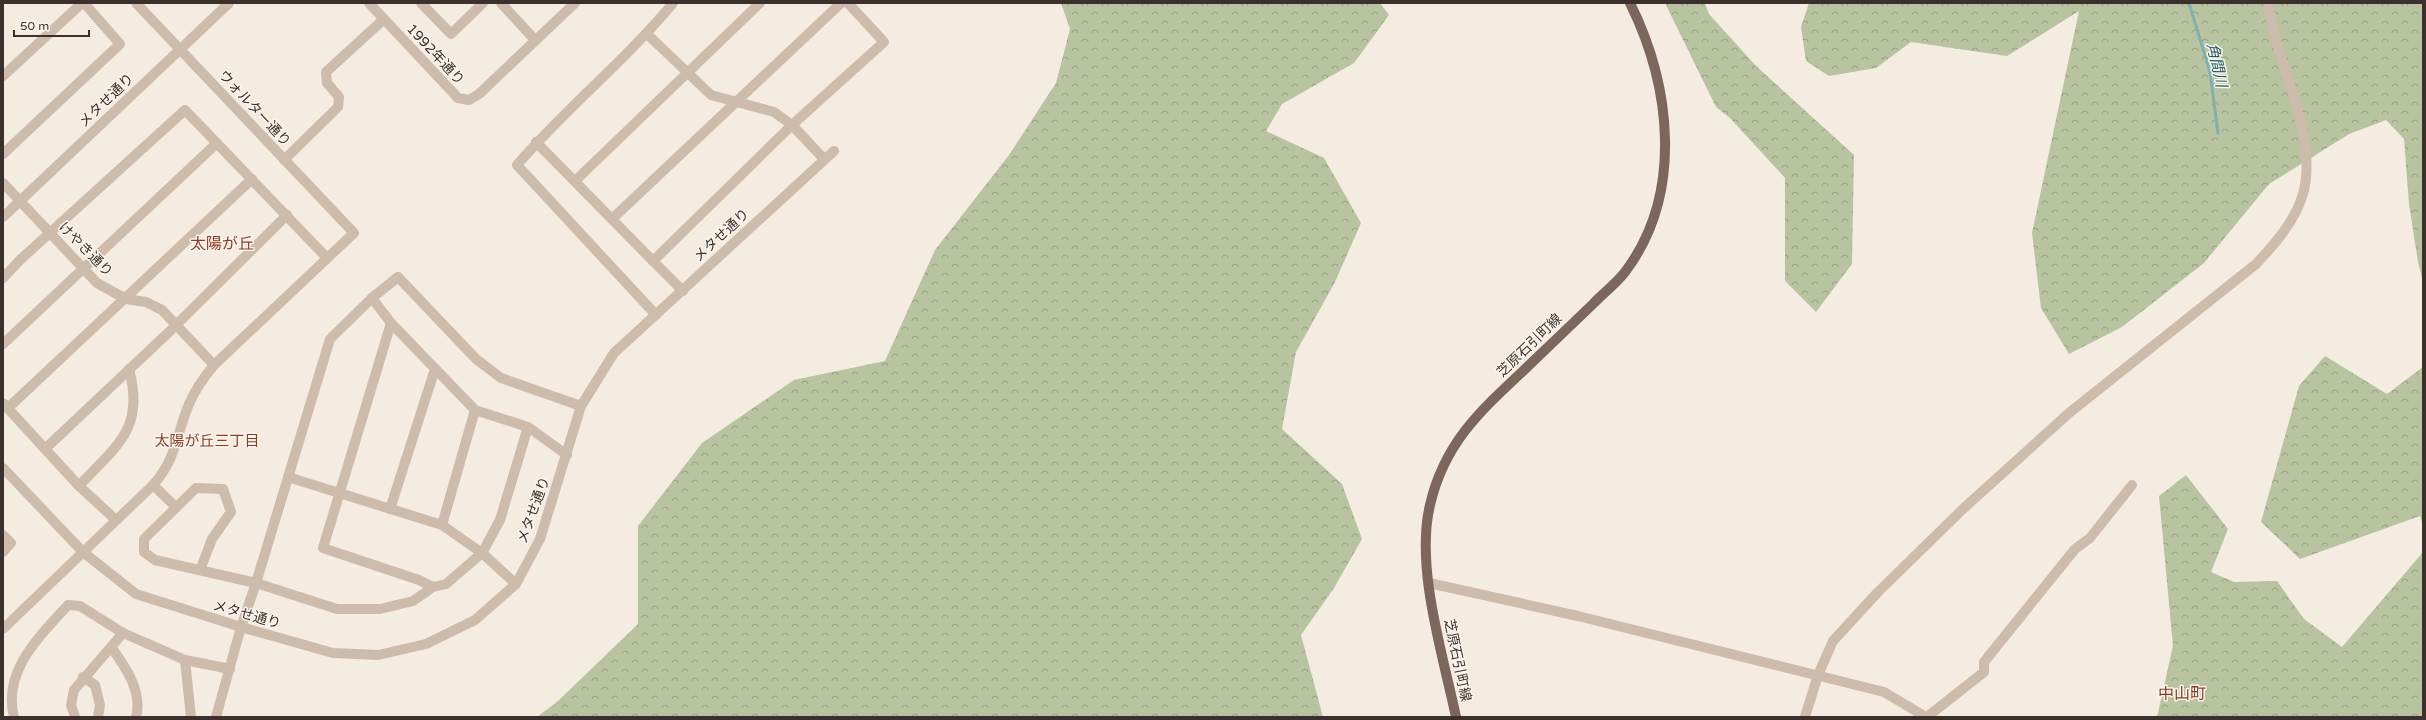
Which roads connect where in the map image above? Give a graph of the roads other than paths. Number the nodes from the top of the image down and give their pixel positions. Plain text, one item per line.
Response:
1 (83, 3) edge
2 (136, 3) edge
3 (229, 3) edge
4 (369, 3) edge
5 (422, 3) edge
6 (483, 3) edge
7 (501, 3) edge
8 (575, 3) edge
9 (673, 3) edge
10 (760, 3) edge
11 (841, 3) edge
12 (848, 3) edge
13 (1630, 3) edge
14 (2268, 3) edge
15 (384, 19) junction
16 (647, 34) junction
17 (535, 40) junction
18 (179, 49) junction
19 (688, 73) junction
20 (3, 76) edge
21 (736, 102) junction
22 (792, 125) junction
23 (536, 142) junction
24 (217, 143) junction
25 (834, 151) dead end
26 (3, 154) edge
27 (824, 159) junction
28 (284, 160) junction
29 (252, 179) junction
30 (575, 181) junction
31 (3, 183) edge
32 (20, 201) junction
33 (287, 215) junction
34 (3, 217) edge
35 (612, 219) junction
36 (50, 232) junction
37 (326, 258) junction
38 (653, 261) junction
39 (83, 269) junction
40 (3, 278) edge
41 (683, 291) junction
42 (125, 298) junction
43 (372, 298) junction
44 (656, 315) junction
45 (391, 323) junction
46 (176, 325) junction
47 (3, 344) edge
48 (214, 365) junction
49 (129, 369) junction
50 (435, 369) junction
51 (6, 406) edge
52 (582, 406) junction
53 (475, 410) junction
54 (528, 427) junction
55 (46, 448) junction
56 (567, 455) junction
57 (3, 468) edge
58 (288, 477) junction
59 (153, 485) junction
60 (2132, 485) dead end
61 (79, 486) junction
62 (341, 495) junction
63 (176, 507) junction
64 (390, 509) junction
65 (116, 520) junction
66 (442, 525) junction
67 (3, 534) edge
68 (3, 552) edge
69 (83, 552) junction
70 (482, 553) junction
71 (200, 570) junction
72 (256, 583) junction
73 (1429, 583) junction
74 (516, 584) junction
75 (433, 588) junction
76 (241, 627) junction
77 (3, 629) edge
78 (123, 633) junction
79 (111, 647) junction
80 (185, 660) junction
81 (230, 669) junction
82 (1818, 675) junction
83 (84, 677) junction
84 (14, 717) edge
85 (75, 717) edge
86 (98, 717) edge
87 (136, 717) edge
88 (191, 717) edge
89 (216, 717) edge
90 (1456, 717) edge
91 (1805, 717) edge
92 (1926, 717) edge

1 - 20 street
1 - 26 street
2 - 18 street, ウォルター通り
3 - 18 street, メタせ通り
4 - 15 street, 1992年通り
5 - 6 street
7 - 17 street
8 - 17 street
9 - 16 street
10 - 19 street
11 - 21 street
12 - 22 street
13 - 73 main road, 芝原石引町線
14 - 82 street
15 - 17 street, 1992年通り
15 - 28 street
16 - 19 street
16 - 23 street
18 - 28 street, ウォルター通り
18 - 32 street, メタせ通り
19 - 21 street
19 - 30 street
21 - 22 street
21 - 35 street
22 - 27 street
22 - 38 street
23 - 30 street
23 - 44 street
24 - 29 street
24 - 36 street
24 - 39 street
25 - 27 street, メタせ通り
27 - 41 street, メタせ通り
28 - 37 street, ウォルター通り
29 - 33 street
29 - 42 street
30 - 35 street
31 - 32 street, けやき通り
32 - 34 street, メタせ通り
32 - 36 street, けやき通り
33 - 37 street
33 - 46 street
35 - 38 street
36 - 39 street, けやき通り
36 - 40 street
37 - 48 street
38 - 41 street
39 - 42 street, けやき通り
39 - 47 street
41 - 44 street, メタせ通り
42 - 46 street, けやき通り
42 - 51 street
43 - 45 street
43 - 52 street
43 - 58 street
44 - 52 street, メタせ通り
45 - 50 street
45 - 62 street
46 - 48 street, けやき通り
46 - 49 street
48 - 59 street
49 - 55 street
49 - 61 street
50 - 53 street
50 - 64 street
51 - 55 street
52 - 56 street, メタせ通り
53 - 54 street
53 - 66 street
54 - 56 street
54 - 70 street
55 - 61 street
56 - 74 street, メタせ通り
57 - 69 street, メタせ通り
58 - 62 street
58 - 72 street
59 - 63 street
59 - 65 street
60 - 92 street
61 - 65 street
62 - 64 street
62 - 75 street
63 - 71 street
63 - 71 street
64 - 66 street
65 - 69 street
66 - 70 street
67 - 68 street
69 - 76 street, メタせ通り
69 - 77 street
70 - 74 street
70 - 75 street
71 - 72 street
72 - 75 street
72 - 76 street
73 - 82 street
73 - 90 main road, 芝原石引町線
74 - 76 street, メタせ通り
76 - 81 street
78 - 79 street
78 - 80 street
78 - 84 street
79 - 83 street
79 - 87 street
80 - 81 street
80 - 88 street
81 - 89 street
82 - 91 street
82 - 92 street
83 - 85 street
83 - 86 street

